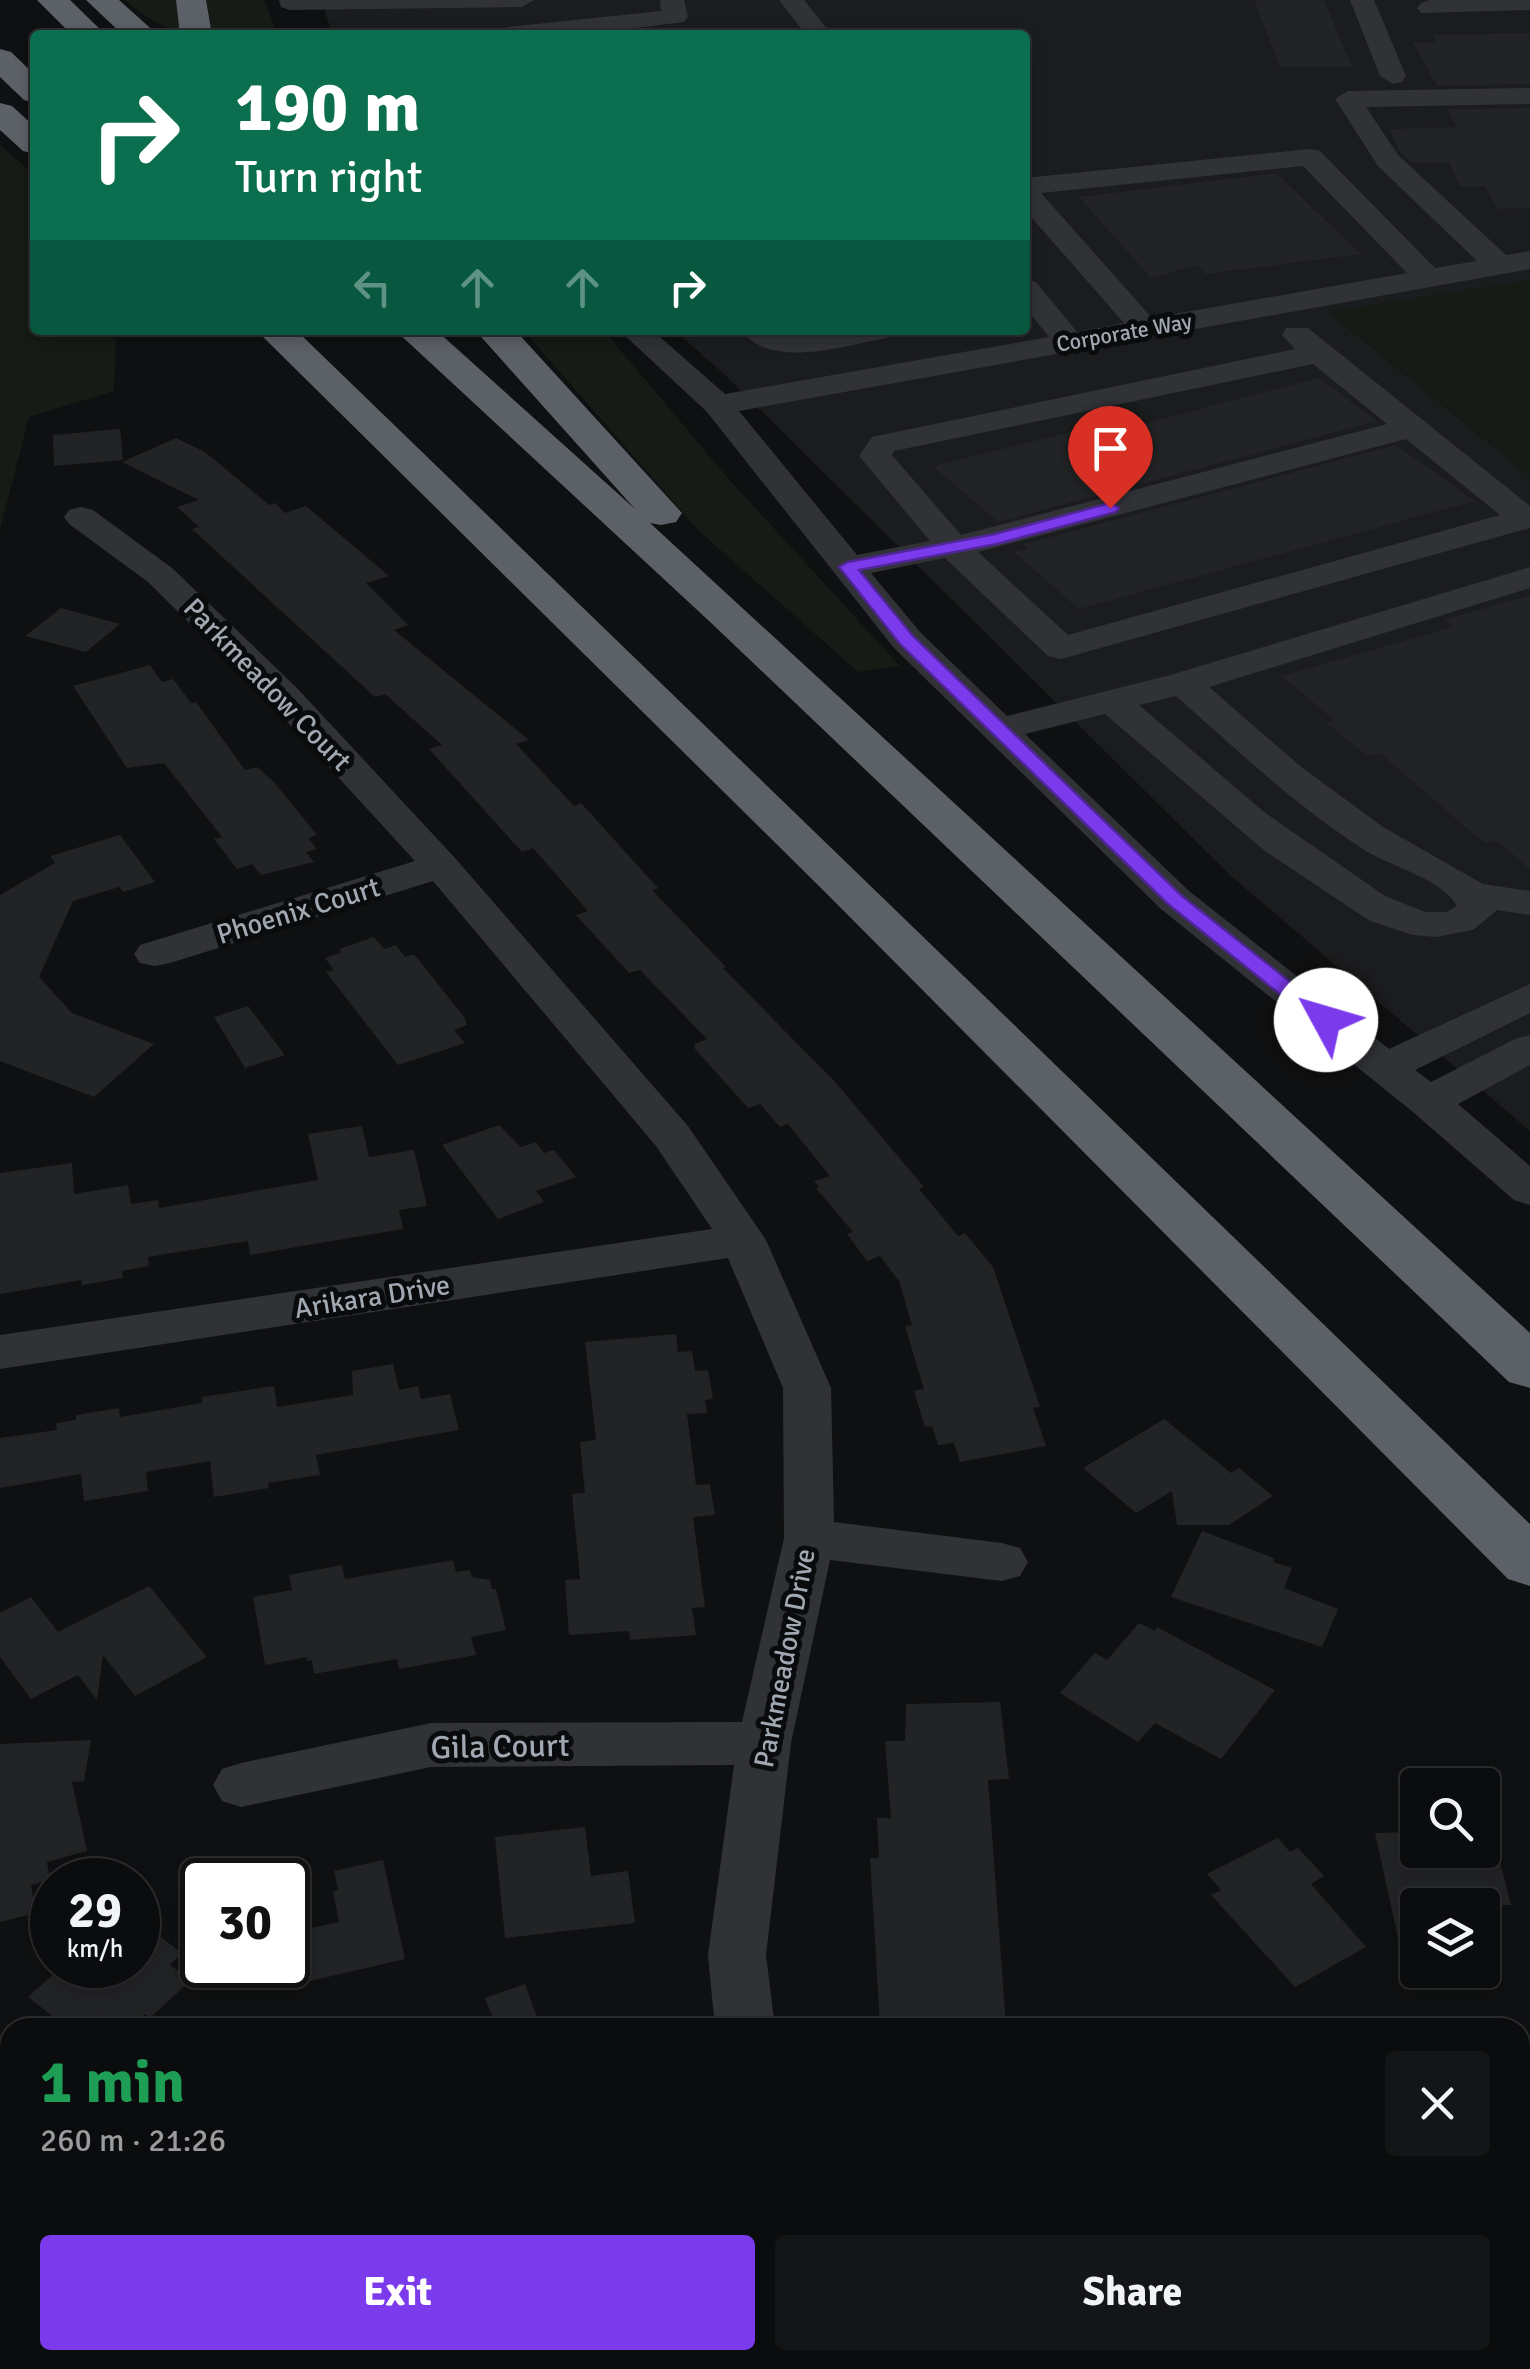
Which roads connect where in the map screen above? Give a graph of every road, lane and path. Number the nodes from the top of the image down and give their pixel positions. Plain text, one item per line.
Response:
1 (52, 0) edge
2 (102, 0) edge
3 (191, 0) edge
4 (522, 0) edge
5 (672, 0) edge
6 (791, 0) edge
7 (1362, 0) edge
8 (289, 1) edge
9 (378, 2) edge
10 (1530, 2) edge
11 (1432, 12) edge
12 (396, 24) dead end
13 (85, 30) edge
14 (136, 30) edge
15 (195, 30) edge
16 (304, 30) edge
17 (557, 30) edge
18 (816, 30) edge
19 (0, 59) edge
20 (1393, 76) dead end
21 (30, 88) edge
22 (1530, 96) edge
23 (1, 114) edge
24 (30, 140) edge
25 (1030, 188) edge
26 (1030, 195) edge
27 (1530, 260) edge
28 (1498, 264) junction
29 (1426, 277) junction
30 (1030, 301) edge
31 (1262, 307) junction
32 (1144, 328) junction
33 (268, 335) edge
34 (280, 335) edge
35 (419, 335) edge
36 (499, 335) edge
37 (640, 335) edge
38 (766, 335) edge
39 (820, 335) edge
40 (828, 335) edge
41 (1069, 342) junction
42 (1320, 353) junction
43 (859, 380) junction
44 (336, 391) junction
45 (718, 405) junction
46 (1413, 427) junction
47 (81, 517) dead end
48 (954, 547) junction
49 (848, 567) junction
50 (1530, 577) edge
51 (723, 611) junction
52 (1182, 683) junction
53 (1113, 700) junction
54 (998, 729) junction
55 (442, 866) junction
56 (1472, 894) junction
57 (1530, 904) edge
58 (155, 954) dead end
59 (1530, 997) edge
60 (1530, 1048) edge
61 (1386, 1068) junction
62 (1428, 1102) junction
63 (1530, 1190) edge
64 (743, 1240) junction
65 (0, 1352) edge
66 (1530, 1368) edge
67 (808, 1538) junction
68 (1002, 1562) dead end
69 (1530, 1562) edge
70 (764, 1742) junction
71 (240, 1785) dead end
72 (744, 2018) edge

1 - 13 highway
2 - 14 highway
3 - 15 highway
4 - 9 street
5 - 17 street
6 - 18 street
7 - 20 street
8 - 9 street
8 - 16 street
9 - 12 street
10 - 11 street
19 - 21 highway
22 - 28 street
23 - 24 highway
25 - 29 street
26 - 32 street
27 - 28 street, Corporate Way
28 - 29 street, Corporate Way
29 - 31 street, Corporate Way
30 - 41 street
31 - 32 street, Corporate Way
31 - 42 street
32 - 41 street, Corporate Way
33 - 44 highway
34 - 44 highway
35 - 51 highway
36 - 51 highway
37 - 45 street
38 - 39 street
40 - 43 street
41 - 43 street, Corporate Way
42 - 46 street
42 - 48 street
43 - 45 street, Corporate Way
44 - 69 highway
45 - 49 street
46 - 48 street
46 - 48 street
47 - 55 street, Parkmeadow Court
48 - 49 street
49 - 54 street
50 - 52 street
51 - 66 highway
52 - 53 street
52 - 56 street
53 - 54 street
53 - 56 street
54 - 61 street
55 - 58 street, Phoenix Court
55 - 64 street, Parkmeadow Drive
56 - 57 street
59 - 61 street
60 - 62 street
61 - 62 street
62 - 63 street
64 - 65 street, Arikara Drive
64 - 67 street, Parkmeadow Drive
67 - 68 street
67 - 70 street, Parkmeadow Drive
70 - 71 street, Gila Court
70 - 72 street, Parkmeadow Drive

